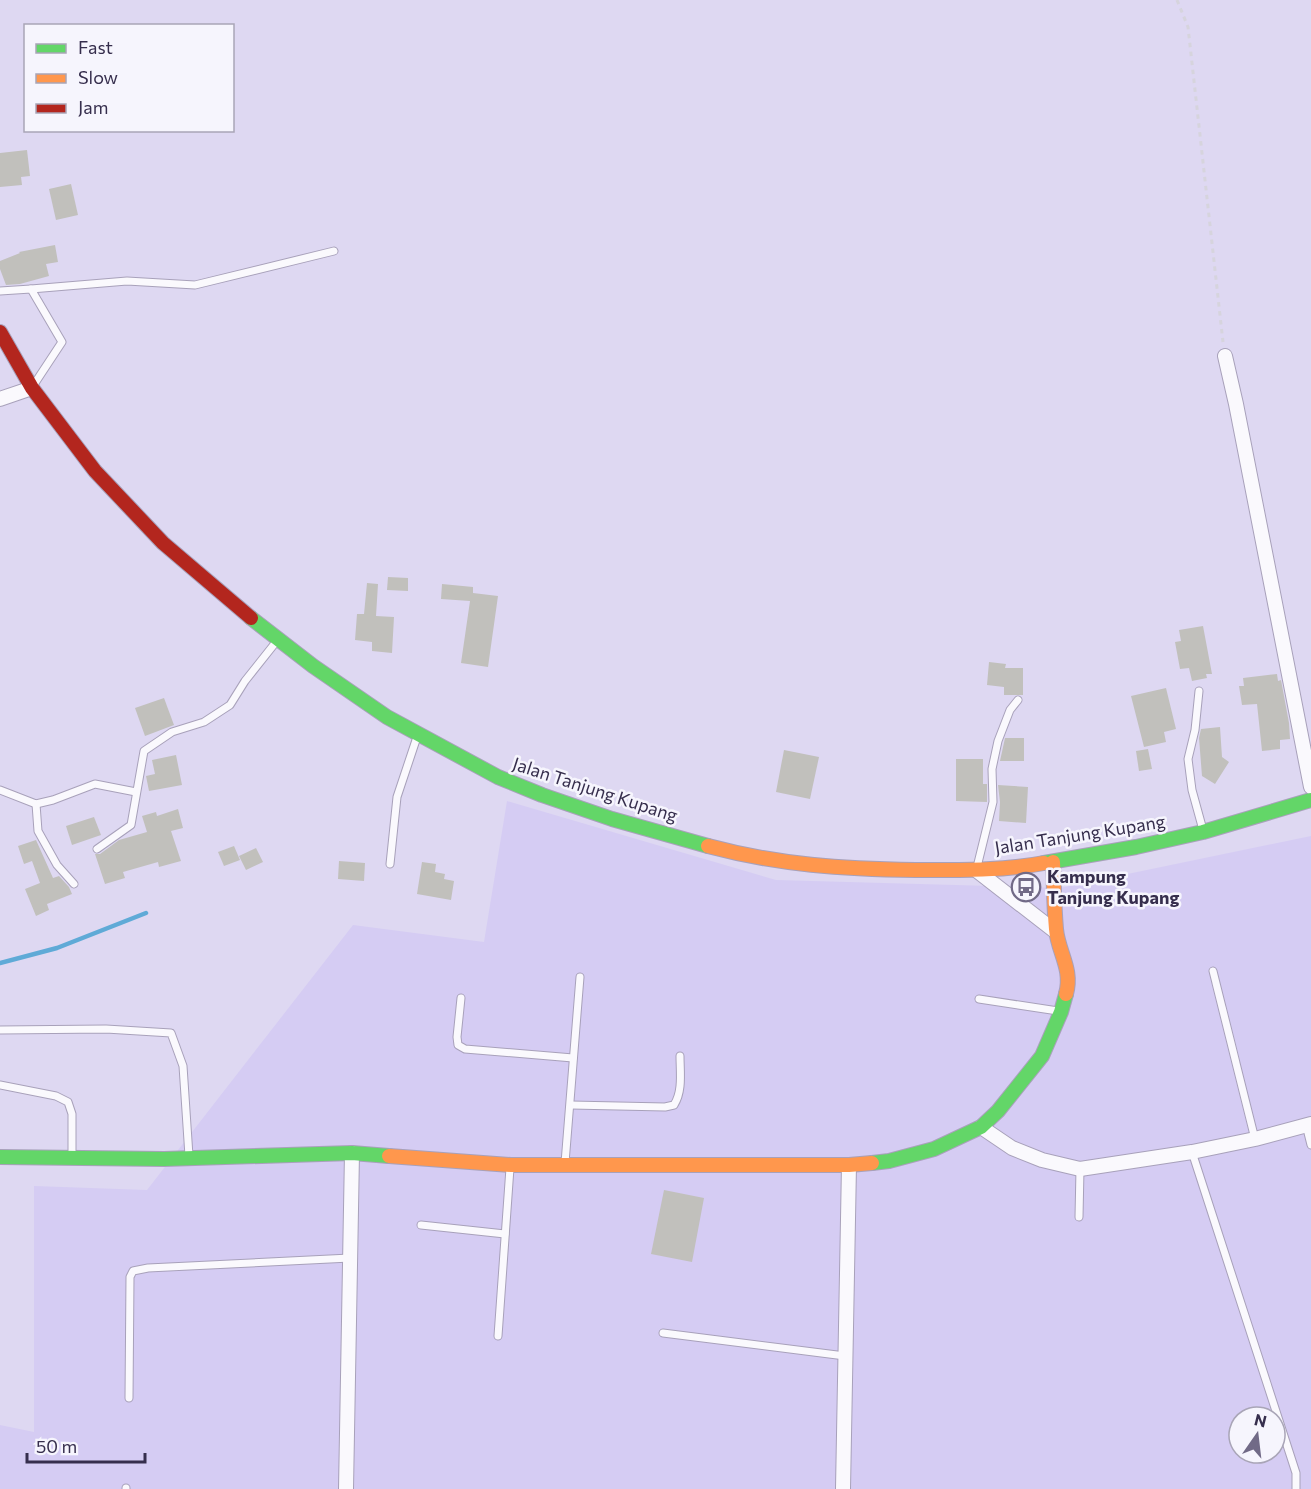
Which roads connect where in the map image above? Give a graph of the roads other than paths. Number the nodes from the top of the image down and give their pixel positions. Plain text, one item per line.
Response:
1 (334, 251) dead end
2 (31, 289) junction
3 (0, 291) edge
4 (0, 332) edge
5 (1225, 356) road end
6 (32, 388) junction
7 (0, 399) edge
8 (278, 640) junction
9 (1199, 691) dead end
10 (1018, 700) dead end
11 (417, 734) junction
12 (1311, 787) edge
13 (0, 790) edge
14 (136, 792) junction
15 (1311, 800) edge
16 (36, 804) junction
17 (1203, 832) junction
18 (97, 849) dead end
19 (1053, 862) junction
20 (390, 864) dead end
21 (976, 870) junction
22 (74, 884) dead end
23 (1056, 932) junction
24 (1213, 971) dead end
25 (580, 977) dead end
26 (461, 998) dead end
27 (979, 999) dead end
28 (1061, 1012) junction
29 (0, 1030) edge
30 (680, 1056) dead end
31 (573, 1058) junction
32 (0, 1085) edge
33 (571, 1105) junction
34 (1309, 1125) edge
35 (981, 1127) junction
36 (1255, 1139) junction
37 (1311, 1145) edge
38 (1192, 1152) junction
39 (352, 1154) junction
40 (0, 1157) edge
41 (72, 1157) junction
42 (189, 1158) junction
43 (849, 1164) junction
44 (511, 1165) junction
45 (565, 1165) junction
46 (1080, 1169) junction
47 (1079, 1217) dead end
48 (421, 1225) dead end
49 (505, 1234) junction
50 (350, 1258) junction
51 (663, 1333) dead end
52 (498, 1336) dead end
53 (845, 1356) junction
54 (129, 1398) dead end
55 (346, 1489) edge
56 (843, 1489) edge
57 (1296, 1489) edge

1 - 2 lane
2 - 3 lane
2 - 6 lane
4 - 6 main road, Jalan Tanjung Kupang
5 - 12 street
6 - 7 street
6 - 8 main road, Jalan Tanjung Kupang
8 - 11 main road, Jalan Tanjung Kupang
8 - 14 lane
9 - 17 lane
10 - 21 lane
11 - 20 lane
11 - 21 main road, Jalan Tanjung Kupang
13 - 16 lane
14 - 16 lane
14 - 18 lane
15 - 17 main road, Jalan Tanjung Kupang
16 - 22 lane
17 - 19 main road, Jalan Tanjung Kupang
19 - 21 main road, Jalan Tanjung Kupang
19 - 23 main road
21 - 23 street
23 - 28 main road
24 - 36 lane
25 - 31 lane
26 - 31 lane
27 - 28 lane
28 - 35 main road
29 - 42 lane
30 - 33 lane
31 - 33 lane
32 - 41 lane
33 - 45 lane
34 - 36 street
34 - 37 lane
35 - 43 main road
35 - 46 street
36 - 38 street
38 - 46 street
38 - 57 lane
39 - 42 main road
39 - 44 main road
39 - 50 street
40 - 41 main road
41 - 42 main road
43 - 45 main road
43 - 53 street
44 - 45 main road
44 - 49 lane
46 - 47 lane
48 - 49 lane
49 - 52 lane
50 - 54 lane
50 - 55 street
51 - 53 lane
53 - 56 street

